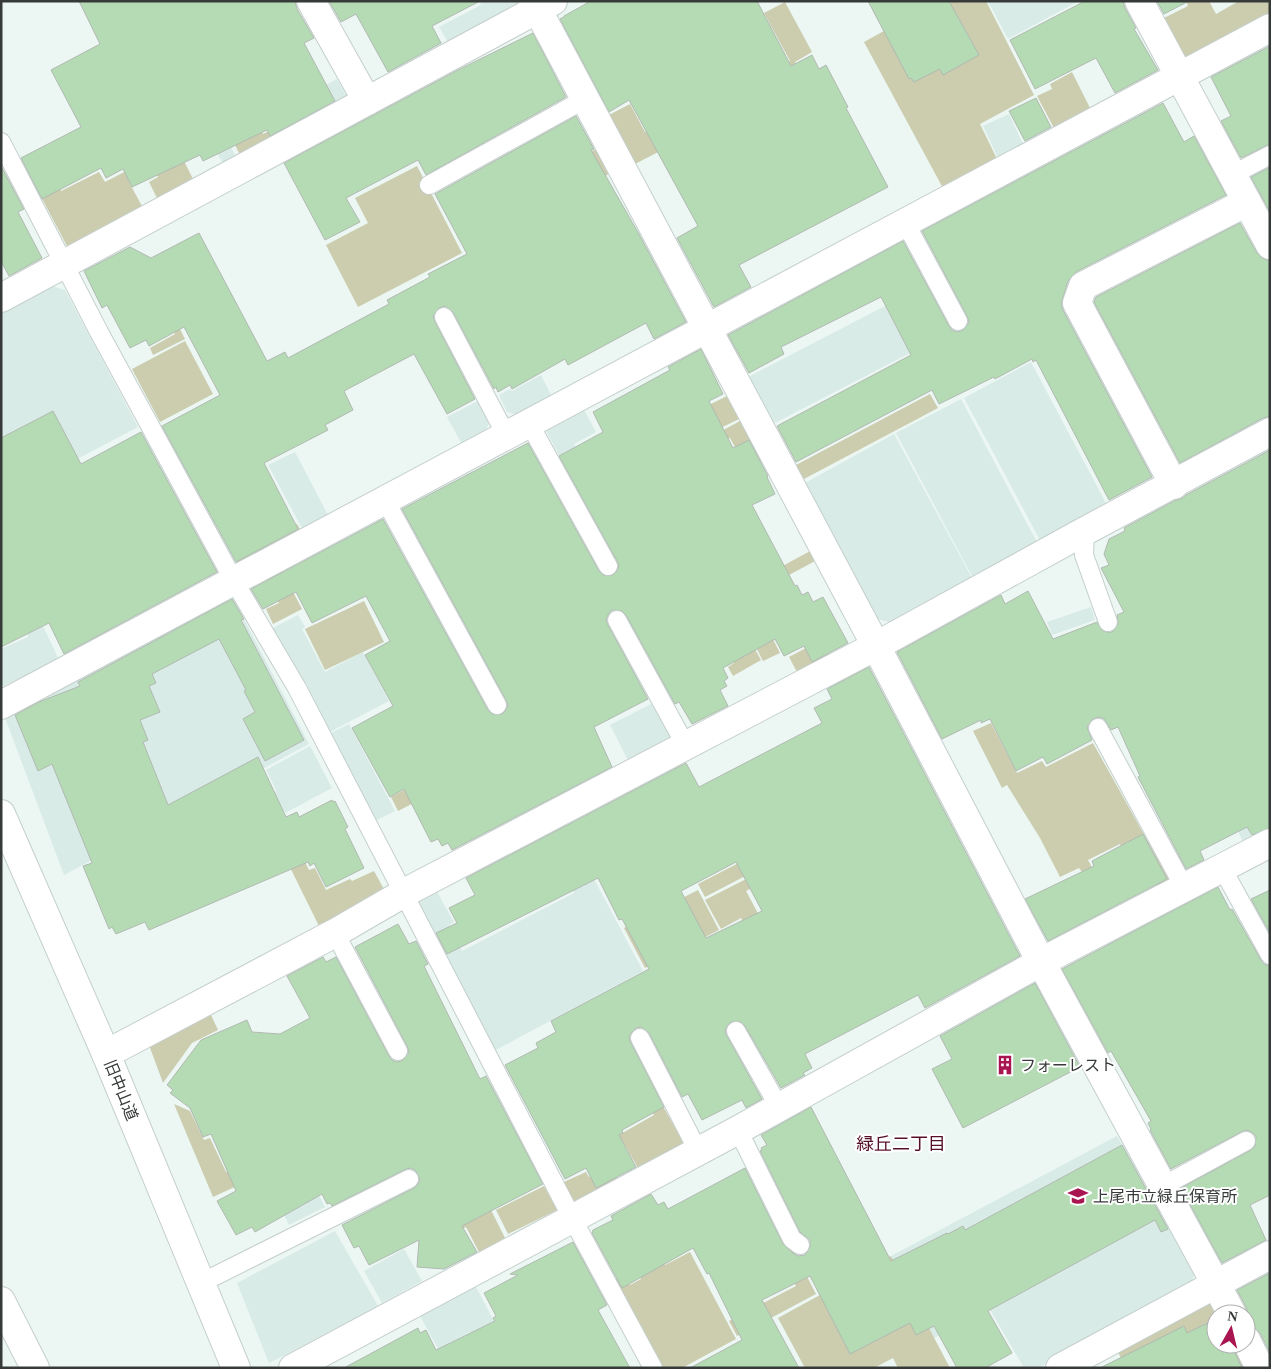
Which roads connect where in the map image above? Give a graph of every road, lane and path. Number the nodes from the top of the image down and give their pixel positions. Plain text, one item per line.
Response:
1 (311, 1) edge
2 (1139, 1) edge
3 (541, 4) edge
4 (1270, 28) edge
5 (1179, 76) junction
6 (585, 99) junction
7 (367, 101) junction
8 (1, 142) edge
9 (1270, 155) edge
10 (1232, 175) junction
11 (428, 185) dead end
12 (1247, 202) junction
13 (905, 222) junction
14 (1270, 245) edge
15 (65, 264) junction
16 (1, 298) edge
17 (444, 317) dead end
18 (958, 321) dead end
19 (707, 328) junction
20 (518, 429) junction
21 (1270, 432) edge
22 (1174, 485) junction
23 (385, 500) junction
24 (1085, 531) junction
25 (608, 566) dead end
26 (234, 581) junction
27 (617, 620) dead end
28 (1108, 622) dead end
29 (876, 646) junction
30 (1, 705) edge
31 (497, 705) dead end
32 (1098, 728) dead end
33 (686, 746) junction
34 (1, 814) edge
35 (1270, 843) edge
36 (1222, 868) junction
37 (1184, 887) junction
38 (404, 893) junction
39 (335, 933) junction
40 (1270, 955) edge
41 (1041, 962) junction
42 (736, 1031) dead end
43 (640, 1038) dead end
44 (398, 1051) dead end
45 (106, 1054) junction
46 (779, 1107) junction
47 (738, 1130) junction
48 (1246, 1141) dead end
49 (698, 1151) junction
50 (409, 1178) dead end
51 (1163, 1186) junction
52 (572, 1218) junction
53 (800, 1245) dead end
54 (1270, 1255) edge
55 (200, 1283) junction
56 (1216, 1283) junction
57 (1, 1301) edge
58 (1227, 1304) edge
59 (1253, 1354) edge
60 (1072, 1365) edge
61 (35, 1368) edge
62 (236, 1368) edge
63 (293, 1368) edge
64 (653, 1368) edge
65 (1260, 1368) edge

1 - 7 street
2 - 5 street
3 - 6 street
3 - 7 street
4 - 5 street
5 - 10 street
5 - 13 street
6 - 11 lane
6 - 19 street
7 - 15 street
8 - 15 lane
9 - 10 lane
10 - 12 street
12 - 14 street
12 - 22 street
13 - 18 lane
13 - 19 street
15 - 16 street
15 - 26 lane
17 - 20 lane
19 - 20 street
19 - 29 street
20 - 23 street
20 - 25 lane
21 - 22 street
22 - 24 street
23 - 26 street
23 - 31 lane
24 - 28 lane
24 - 29 street
26 - 30 street
26 - 38 lane
27 - 33 lane
29 - 33 street
29 - 41 street
32 - 37 lane
33 - 38 street
34 - 45 street, 旧中山道
35 - 36 street
36 - 37 street
36 - 40 lane
37 - 41 street
38 - 39 street
38 - 52 lane
39 - 44 lane
39 - 45 street
41 - 46 street
41 - 51 street
42 - 46 lane
43 - 49 lane
45 - 55 street, 旧中山道
46 - 47 street
47 - 49 street
47 - 53 lane
48 - 51 lane
49 - 52 street
50 - 55 lane
51 - 56 street
52 - 63 street
52 - 64 lane
54 - 56 street
55 - 62 street, 旧中山道
56 - 58 street
56 - 60 street
57 - 61 street
59 - 65 street

